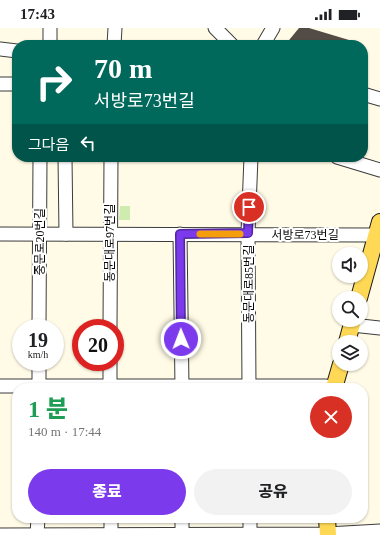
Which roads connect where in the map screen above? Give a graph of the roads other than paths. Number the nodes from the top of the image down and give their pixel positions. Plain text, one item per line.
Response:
1 (50, 28) edge
2 (115, 28) edge
3 (215, 28) edge
4 (272, 28) edge
5 (50, 40) edge
6 (114, 40) edge
7 (227, 40) edge
8 (266, 40) edge
9 (0, 49) edge
10 (12, 50) edge
11 (0, 84) edge
12 (12, 84) edge
13 (368, 95) edge
14 (380, 99) edge
15 (40, 162) edge
16 (65, 162) edge
17 (111, 162) edge
18 (251, 162) edge
19 (354, 162) edge
20 (380, 170) edge
21 (378, 228) edge
22 (248, 233) junction
23 (0, 234) edge
24 (40, 234) junction
25 (66, 234) junction
26 (110, 234) junction
27 (180, 234) junction
28 (361, 291) edge
29 (39, 319) edge
30 (110, 319) edge
31 (368, 325) edge
32 (380, 328) edge
33 (39, 371) edge
34 (110, 371) edge
35 (338, 371) edge
36 (38, 383) edge
37 (110, 383) edge
38 (182, 383) edge
39 (249, 383) edge
40 (332, 383) edge
41 (0, 386) edge
42 (12, 386) edge
43 (38, 523) edge
44 (111, 523) edge
45 (182, 523) edge
46 (250, 523) edge
47 (327, 529) edge
48 (380, 531) edge
49 (250, 533) junction
50 (111, 534) edge
51 (182, 534) edge
52 (0, 535) edge
53 (37, 535) edge

1 - 5 street
2 - 6 street
3 - 7 street
4 - 8 street
9 - 10 street
11 - 12 street
13 - 14 street
15 - 24 street, 중문로20번길
16 - 25 street
17 - 26 street, 동문대로97번길
18 - 22 street, 동문대로85번길
19 - 20 street
21 - 22 street, 서방로73번길
21 - 28 main road
22 - 27 street, 서방로73번길
22 - 39 street, 동문대로85번길
23 - 24 street, 서방로73번길
24 - 25 street, 서방로73번길
24 - 29 street, 중문로20번길
25 - 26 street, 서방로73번길
26 - 27 street, 서방로73번길
26 - 30 street, 동문대로97번길
27 - 38 street
31 - 32 street
33 - 36 street
34 - 37 street
35 - 40 main road
41 - 42 street
43 - 53 street
44 - 50 street
45 - 51 street
46 - 49 street
47 - 48 street
47 - 49 street
49 - 51 street
50 - 51 street
50 - 53 street
52 - 53 street

